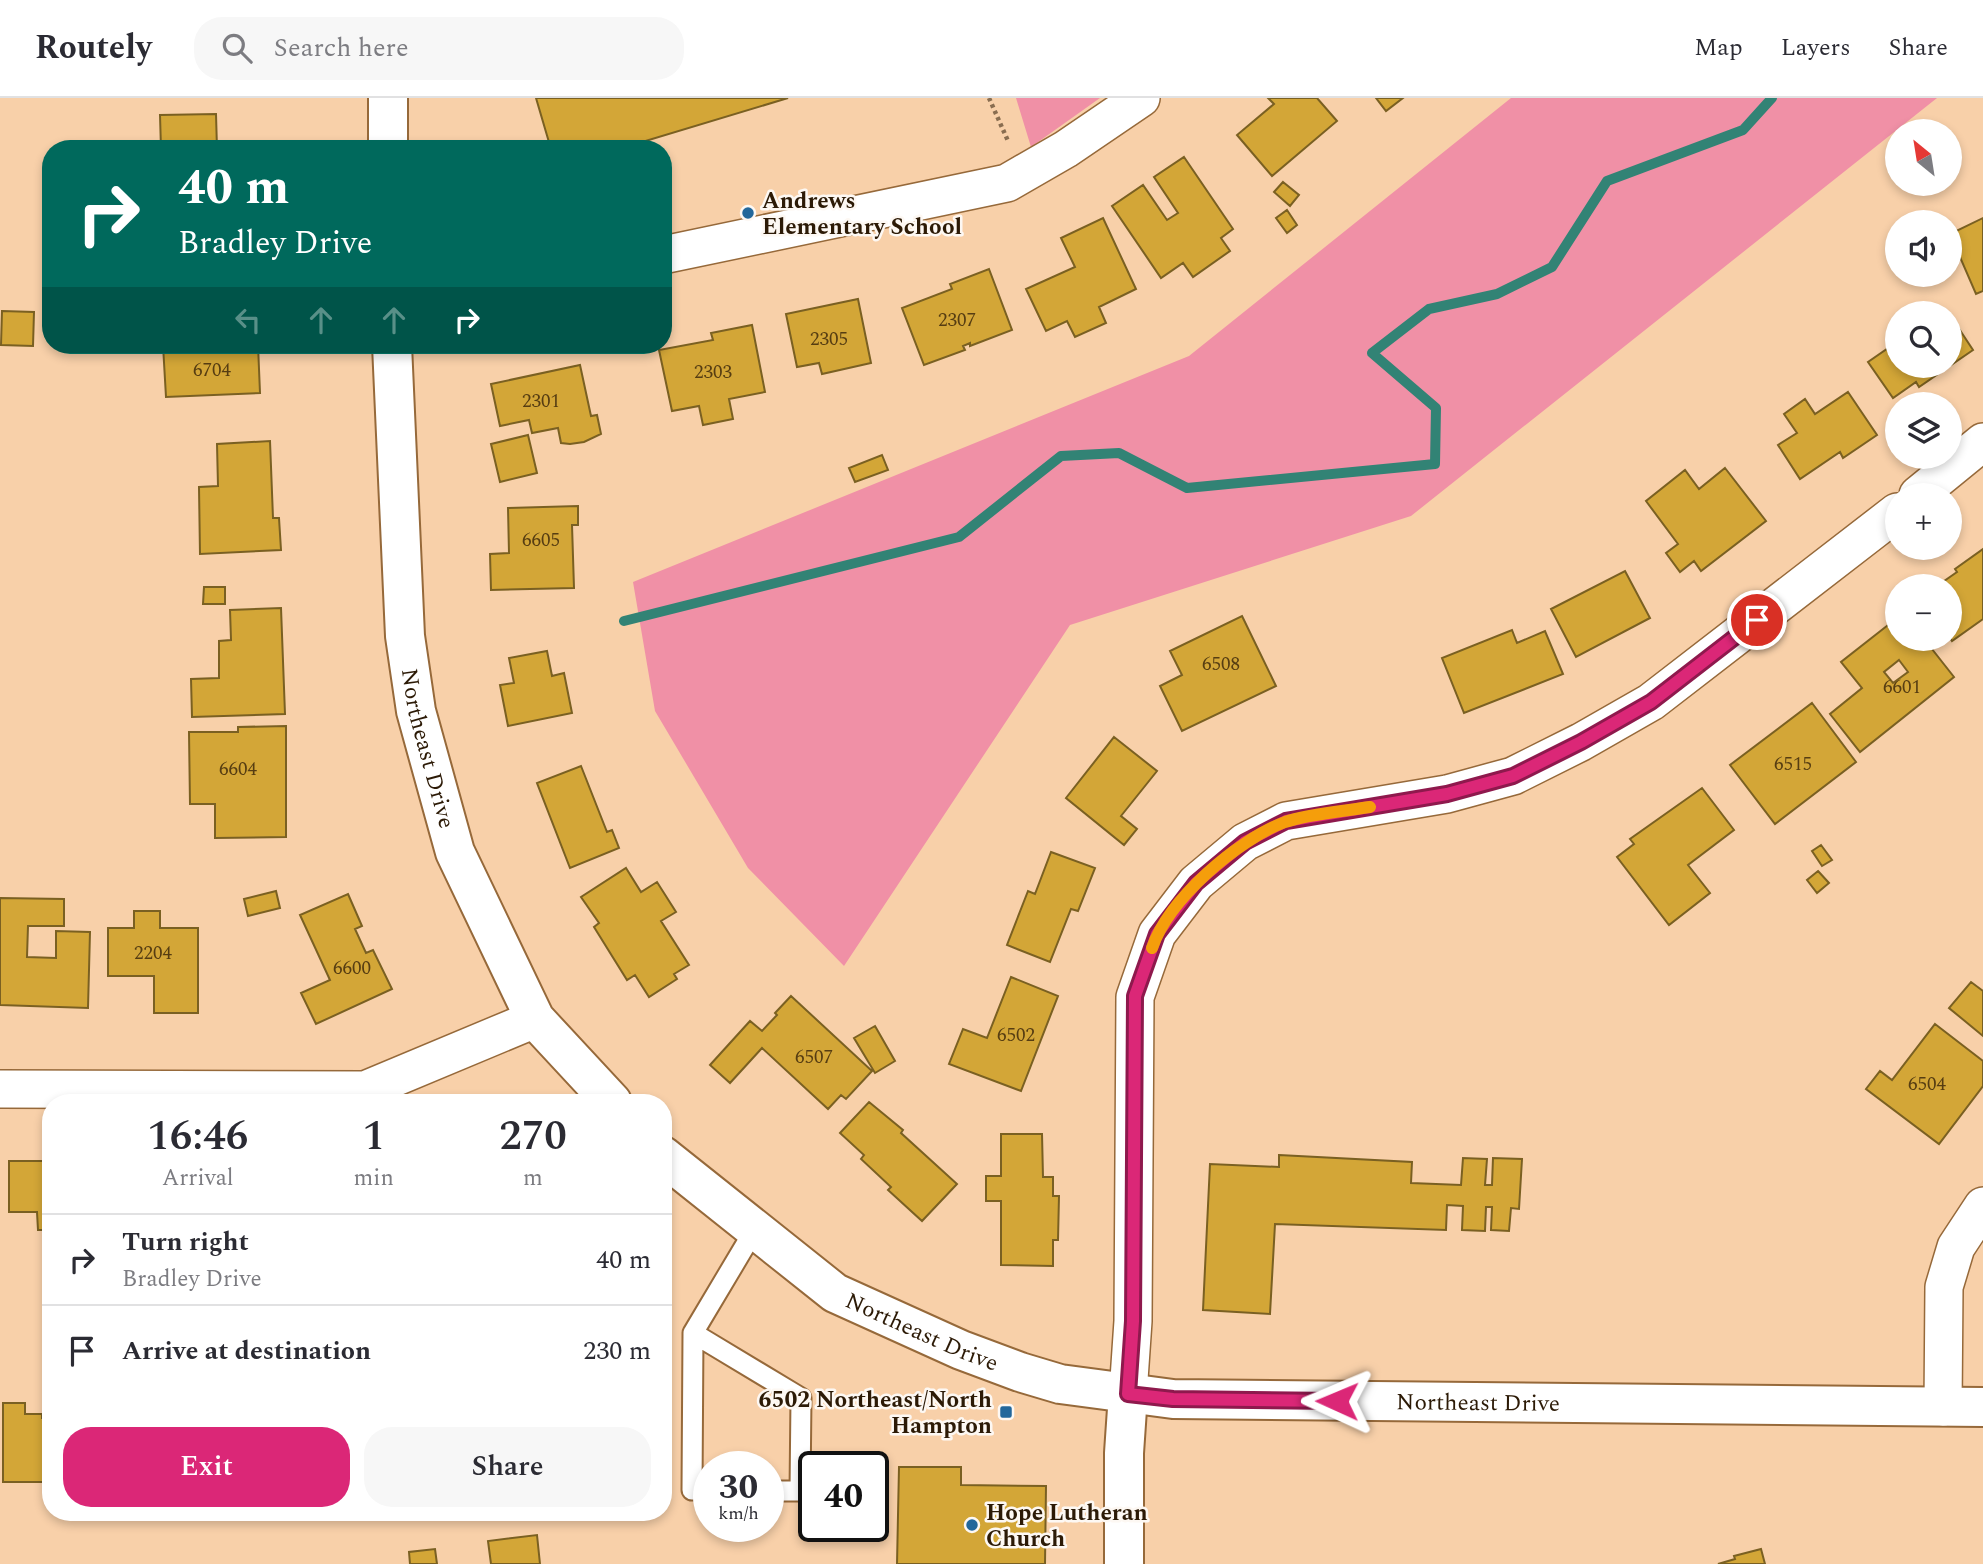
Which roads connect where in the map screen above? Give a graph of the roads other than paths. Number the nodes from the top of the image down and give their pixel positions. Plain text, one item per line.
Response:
1 (388, 98) edge
2 (1141, 98) edge
3 (388, 140) edge
4 (672, 253) edge
5 (392, 354) edge
6 (1983, 442) edge
7 (1932, 483) edge
8 (1885, 521) edge
9 (536, 1018) junction
10 (0, 1089) edge
11 (605, 1094) edge
12 (672, 1163) edge
13 (1983, 1206) edge
14 (755, 1229) junction
15 (693, 1333) junction
16 (1128, 1394) junction
17 (1943, 1407) junction
18 (1983, 1407) edge
19 (693, 1490) edge
20 (784, 1491) edge
21 (1124, 1564) edge

1 - 3 street
2 - 4 street
5 - 9 street, Northeast Drive
6 - 7 street
8 - 16 street
9 - 10 street
9 - 11 street, Northeast Drive
12 - 14 street, Northeast Drive
13 - 17 street
14 - 15 lane
14 - 16 street, Northeast Drive
15 - 19 lane
15 - 20 lane
16 - 17 street, Northeast Drive
16 - 21 street
17 - 18 street, Northeast Drive

